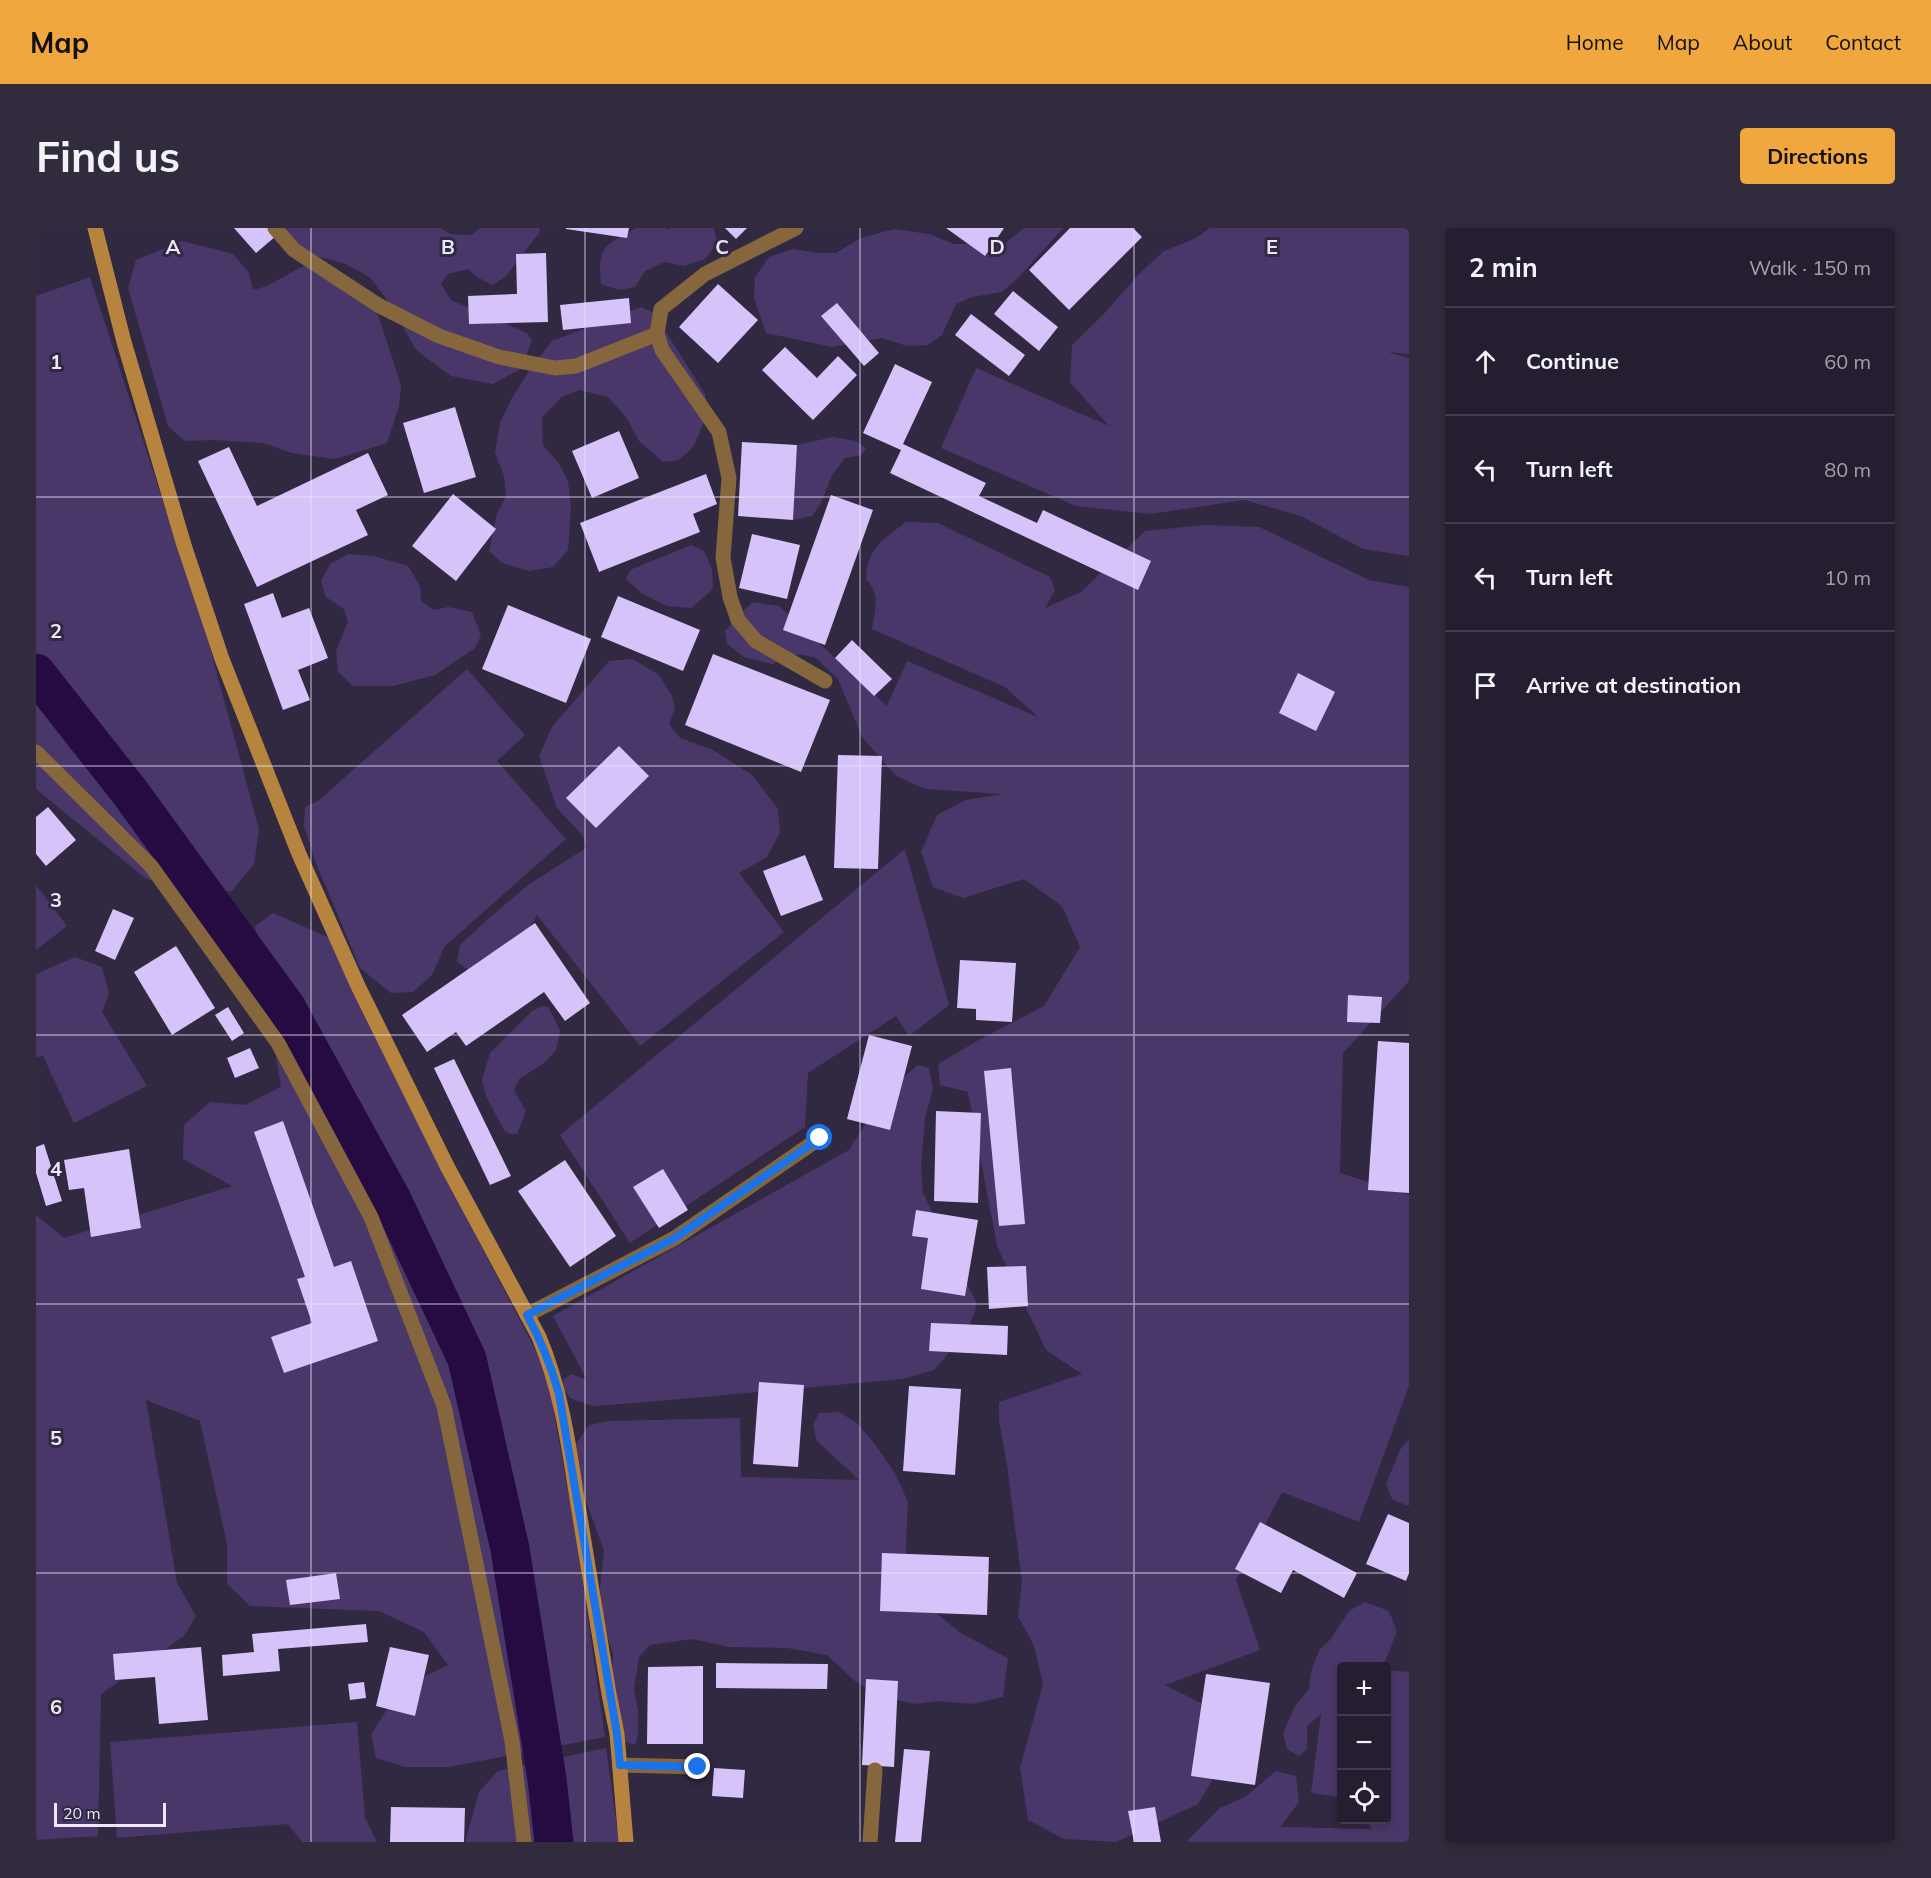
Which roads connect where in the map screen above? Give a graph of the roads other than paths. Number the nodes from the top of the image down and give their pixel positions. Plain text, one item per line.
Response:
1 (95, 228) edge
2 (275, 228) edge
3 (796, 228) edge
4 (657, 334) junction
5 (825, 681) dead end
6 (36, 752) edge
7 (820, 1138) dead end
8 (527, 1315) junction
9 (620, 1765) junction
10 (698, 1767) dead end
11 (875, 1770) dead end
12 (524, 1842) edge
13 (626, 1842) edge
14 (870, 1842) edge

1 - 8 street
2 - 4 street
3 - 4 street
4 - 5 street
6 - 12 street
7 - 8 street
8 - 9 street
9 - 10 street
9 - 13 street
11 - 14 street

